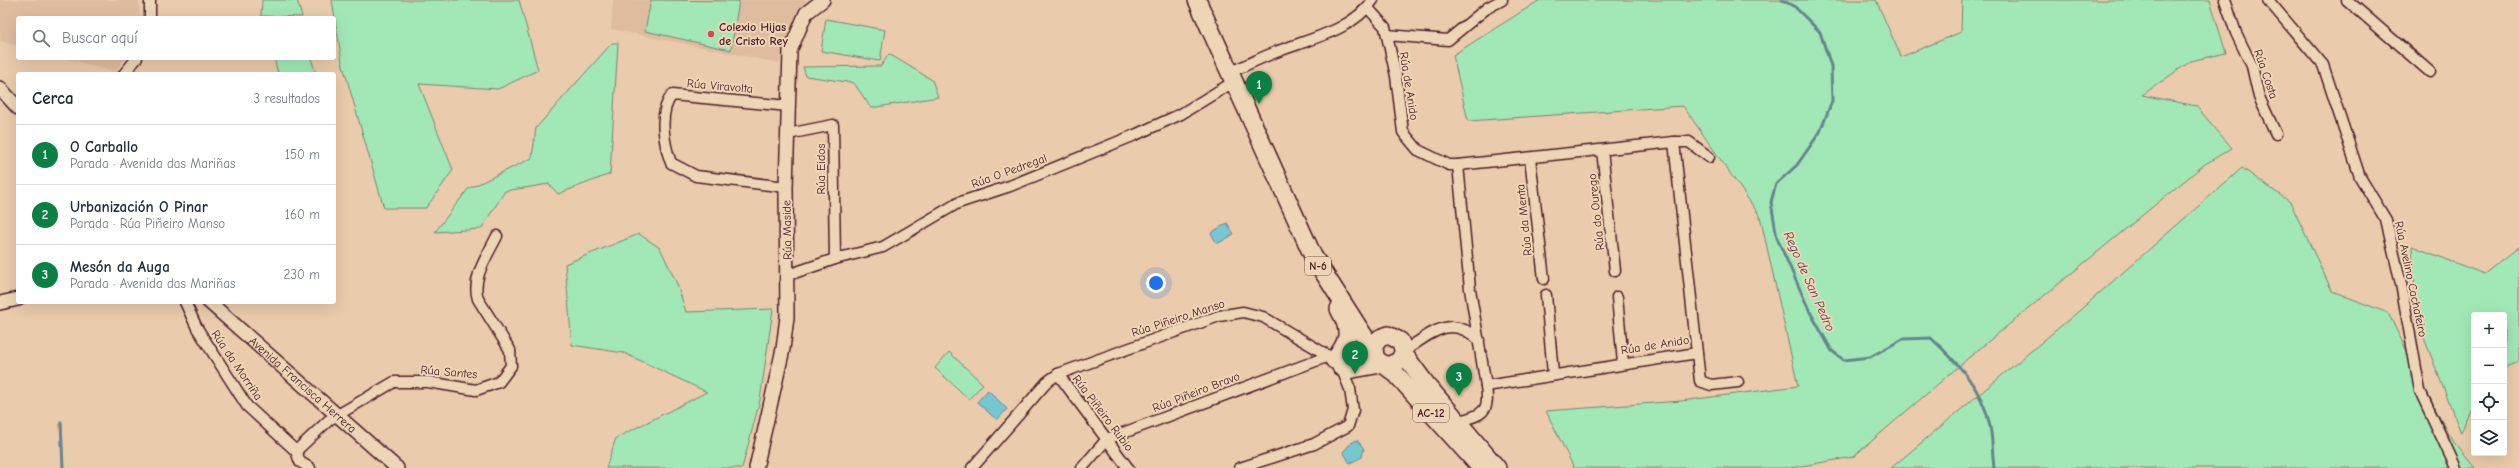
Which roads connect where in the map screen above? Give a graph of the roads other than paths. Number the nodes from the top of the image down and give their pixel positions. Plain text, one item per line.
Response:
1 (150, 0) edge
2 (823, 0) edge
3 (1197, 0) edge
4 (1502, 0) edge
5 (2225, 0) edge
6 (2268, 0) edge
7 (2347, 0) edge
8 (1370, 4) edge
9 (150, 16) edge
10 (1387, 34) junction
11 (135, 60) edge
12 (126, 72) edge
13 (2430, 72) dead end
14 (1233, 76) junction
15 (0, 88) edge
16 (16, 106) edge
17 (788, 106) junction
18 (788, 134) junction
19 (2276, 134) dead end
20 (1674, 142) junction
21 (1602, 150) junction
22 (1709, 157) dead end
23 (1530, 158) junction
24 (1458, 165) junction
25 (1278, 174) junction
26 (786, 187) junction
27 (497, 236) dead end
28 (835, 259) junction
29 (1615, 271) dead end
30 (788, 275) junction
31 (1324, 278) junction
32 (1544, 279) dead end
33 (1546, 295) dead end
34 (1617, 296) dead end
35 (16, 300) edge
36 (0, 302) edge
37 (186, 304) edge
38 (211, 304) edge
39 (1388, 336) junction
40 (1479, 340) junction
41 (1403, 352) junction
42 (1697, 353) junction
43 (1378, 357) junction
44 (1336, 359) junction
45 (1623, 363) junction
46 (1058, 374) junction
47 (1552, 374) junction
48 (1738, 382) dead end
49 (1426, 384) junction
50 (1486, 386) junction
51 (336, 415) junction
52 (1466, 418) junction
53 (1108, 439) junction
54 (1472, 440) junction
55 (296, 451) junction
56 (299, 465) edge
57 (1478, 466) edge
58 (310, 468) edge
59 (397, 468) edge
60 (756, 468) edge
61 (972, 468) edge
62 (1082, 468) edge
63 (1128, 468) edge
64 (1240, 468) edge
65 (1497, 468) edge
66 (2456, 468) edge

1 - 9 street
2 - 17 street, Rúa Maside
3 - 14 highway, N-6
4 - 10 street
5 - 19 street, Rúa Costa
6 - 66 street, Rúa Avelino Cachafeiro
7 - 13 street
8 - 10 street, Rúa de Anido
8 - 14 street, Rúa O Pedregal
10 - 24 street, Rúa de Anido
11 - 12 street
14 - 25 highway, N-6
14 - 28 street, Rúa O Pedregal
15 - 16 street
17 - 18 street, Rúa Maside
17 - 26 street, Rúa Viravolta
18 - 26 street, Rúa Maside
18 - 28 street, Rúa Eidos
20 - 21 street, Rúa de Anido
20 - 22 street
20 - 42 street, Rúa de Anido
21 - 23 street, Rúa de Anido
21 - 29 street, Rúa do Ourego
23 - 24 street, Rúa de Anido
23 - 32 street, Rúa da Menta
24 - 40 street
25 - 31 highway, N-6
25 - 39 highway, N-6
26 - 30 street, Rúa Maside
27 - 51 street, Rúa Santes
28 - 30 street, Rúa O Pedregal
30 - 60 street, Rúa Maside
31 - 43 highway, N-6
31 - 44 highway
33 - 47 street
34 - 45 street
35 - 36 street
37 - 55 street, Rúa da Morriña
38 - 51 street, Avenida Francisca Herrera
39 - 41 highway, AC-12
39 - 43 highway
40 - 41 street
40 - 50 street
41 - 43 highway
41 - 49 highway, AC-12
42 - 45 street, Rúa de Anido
42 - 48 street
43 - 44 highway
43 - 57 highway, AC-12
44 - 46 street, Rúa Piñeiro Manso
44 - 53 street, Rúa Piñeiro Bravo
44 - 64 street
45 - 47 street, Rúa de Anido
46 - 53 street, Rúa Piñeiro Rubio
46 - 61 street, Rúa Piñeiro Manso
47 - 50 street, Rúa de Anido
49 - 52 street
49 - 54 highway, AC-12
50 - 52 street
51 - 55 street
51 - 59 street, Avenida Francisca Herrera
52 - 54 street
53 - 62 street, Rúa Piñeiro Bravo
53 - 63 street, Rúa Piñeiro Rubio
54 - 65 highway, AC-12
55 - 56 street, Rúa da Morriña
56 - 58 street, Rúa da Morriña

